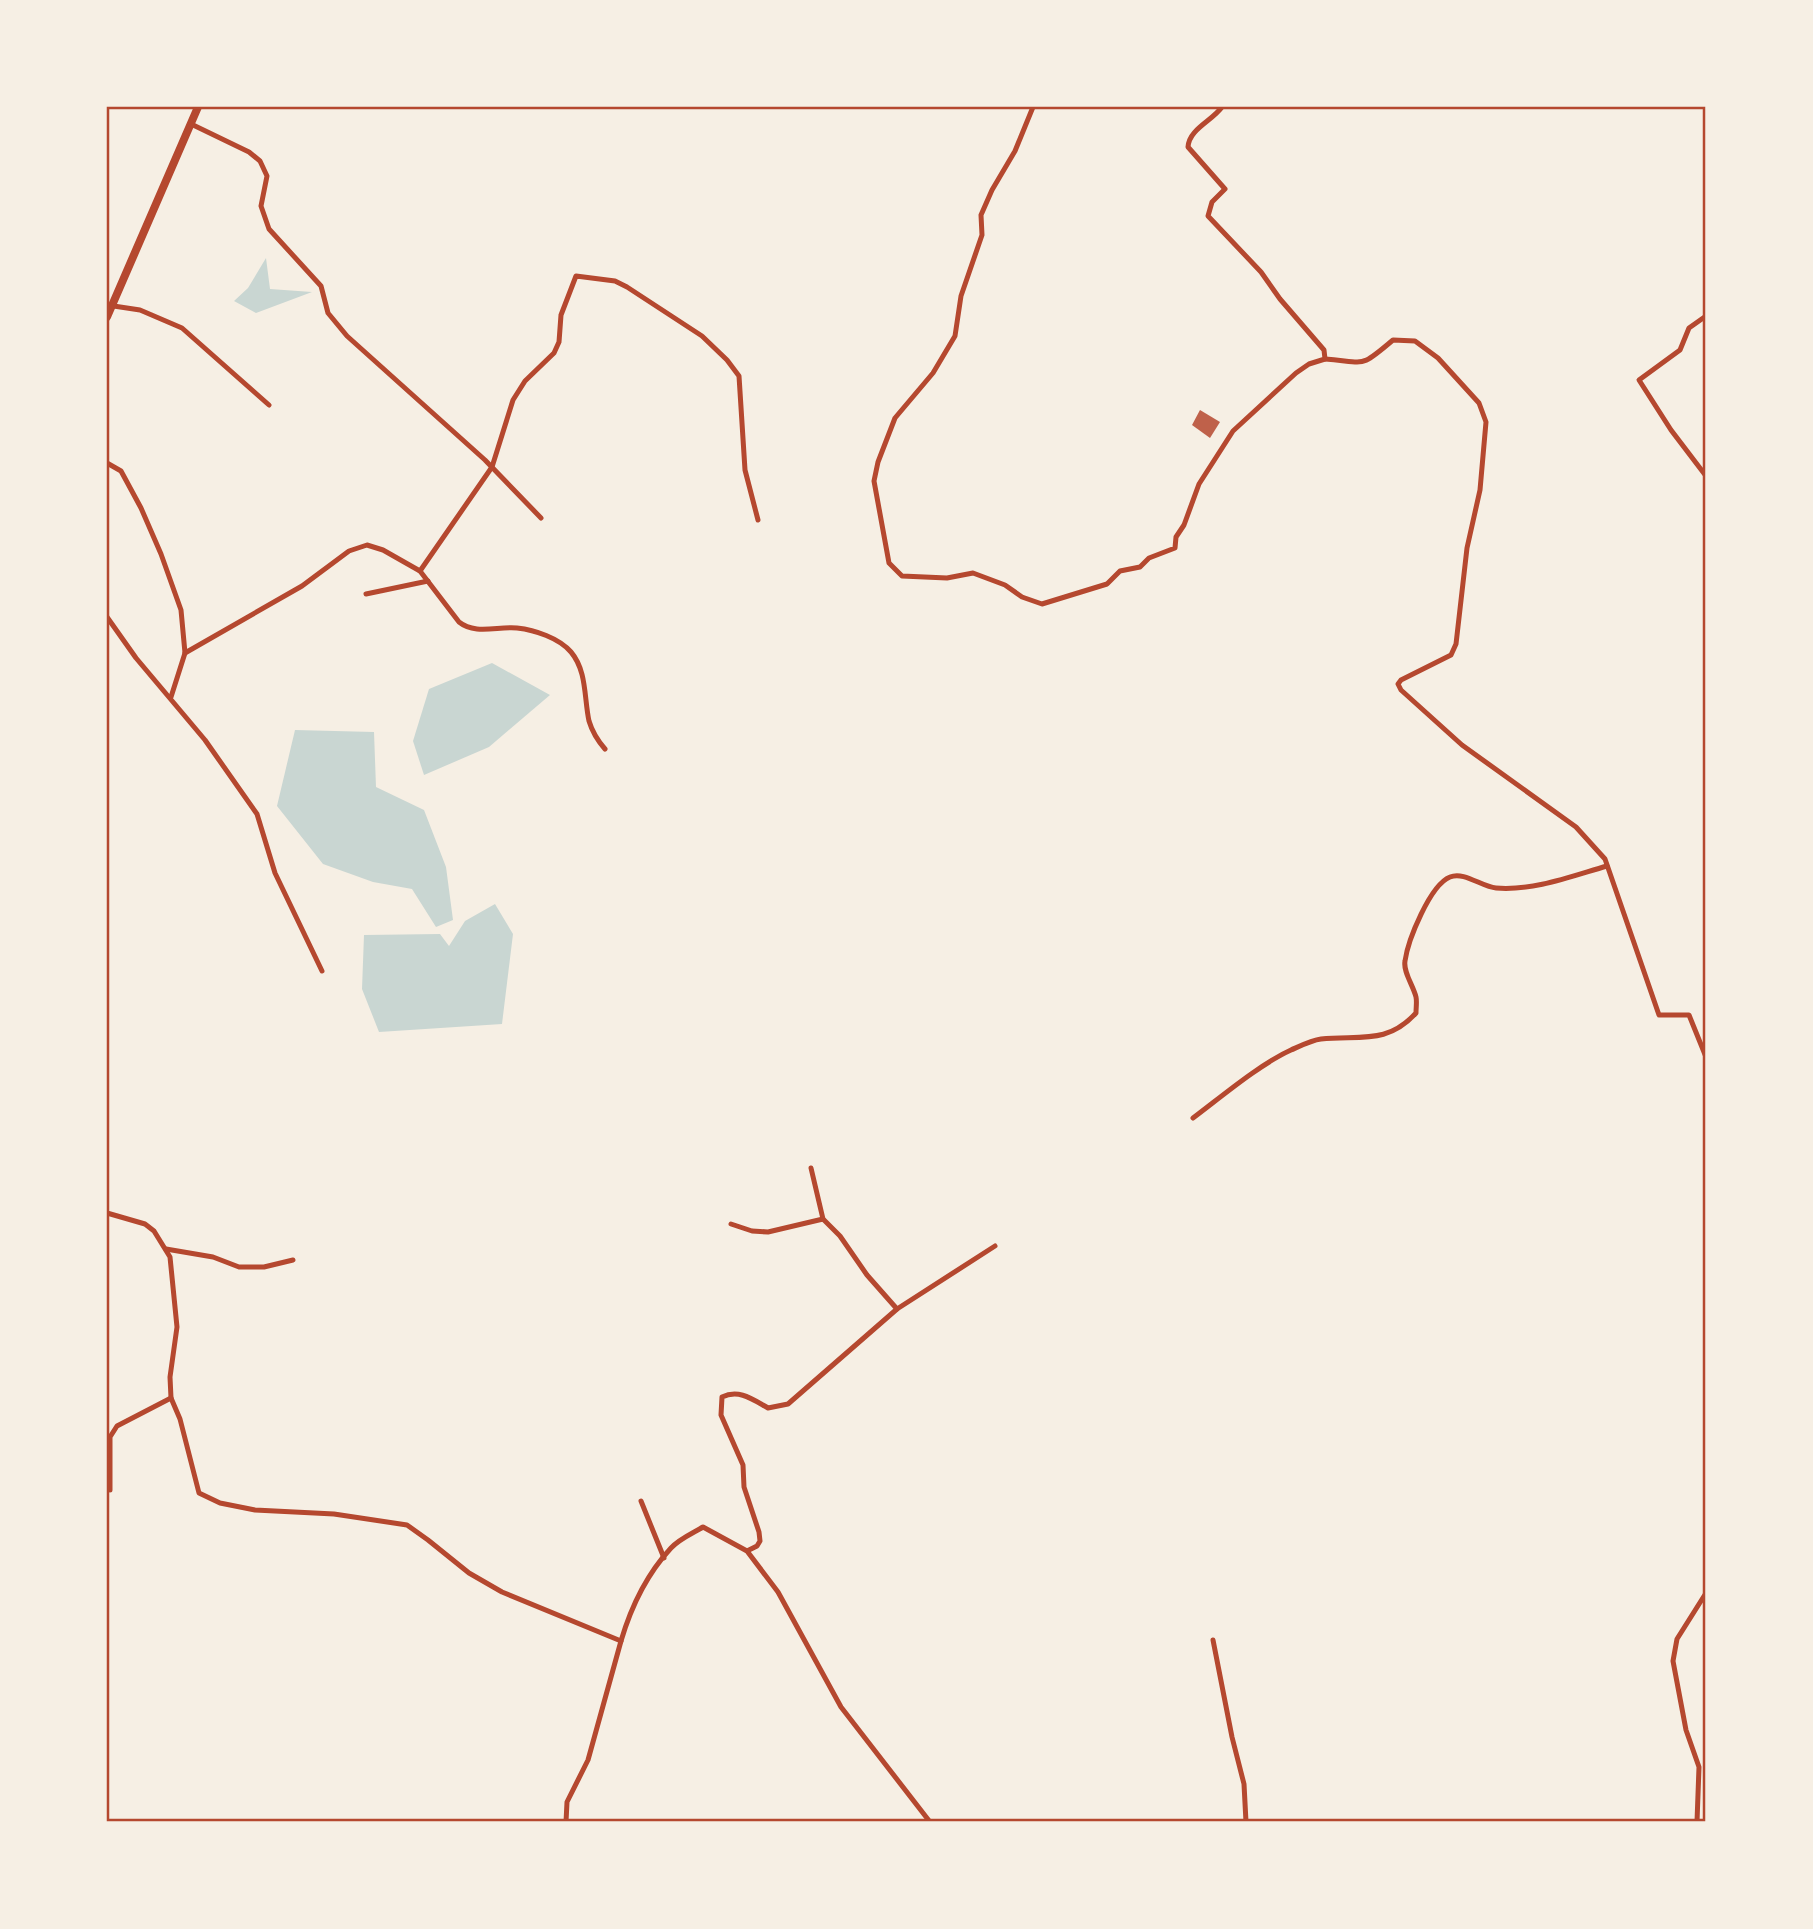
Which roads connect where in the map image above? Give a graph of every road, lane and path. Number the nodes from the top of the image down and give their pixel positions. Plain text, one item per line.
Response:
1 (198, 107) edge
2 (1033, 107) edge
3 (1222, 107) edge
4 (191, 124) junction
5 (109, 306) edge
6 (1706, 316) edge
7 (107, 317) edge
8 (1325, 359) junction
9 (269, 405) dead end
10 (107, 463) edge
11 (492, 467) junction
12 (1706, 476) edge
13 (541, 518) dead end
14 (758, 520) dead end
15 (420, 571) junction
16 (428, 581) junction
17 (366, 594) dead end
18 (107, 617) edge
19 (186, 653) junction
20 (171, 697) junction
21 (605, 749) dead end
22 (1608, 866) junction
23 (322, 971) dead end
24 (1706, 1057) edge
25 (1193, 1118) dead end
26 (811, 1168) dead end
27 (107, 1213) edge
28 (823, 1219) junction
29 (731, 1224) dead end
30 (995, 1246) dead end
31 (166, 1249) junction
32 (293, 1260) dead end
33 (897, 1309) junction
34 (171, 1398) junction
35 (110, 1490) dead end
36 (641, 1501) dead end
37 (747, 1551) junction
38 (664, 1558) junction
39 (1706, 1593) edge
40 (1213, 1640) dead end
41 (621, 1641) junction
42 (566, 1822) edge
43 (930, 1822) edge
44 (1246, 1822) edge
45 (1697, 1822) edge

1 - 4 highway
2 - 8 street
3 - 8 street
4 - 5 highway
4 - 11 street
5 - 7 highway
5 - 9 street
6 - 12 street
8 - 22 street
10 - 19 street
11 - 13 street
11 - 14 street
11 - 15 street
15 - 16 street
15 - 19 street
16 - 17 street
16 - 21 street
18 - 20 street
19 - 20 street
20 - 23 street
22 - 24 street
22 - 25 street
26 - 28 street
27 - 31 street
28 - 29 street
28 - 33 street
30 - 33 street
31 - 32 street
31 - 34 street
33 - 37 street
34 - 35 street
34 - 41 street
36 - 38 street
37 - 38 street
37 - 43 street
38 - 41 street
39 - 45 street
40 - 44 street
41 - 42 street

